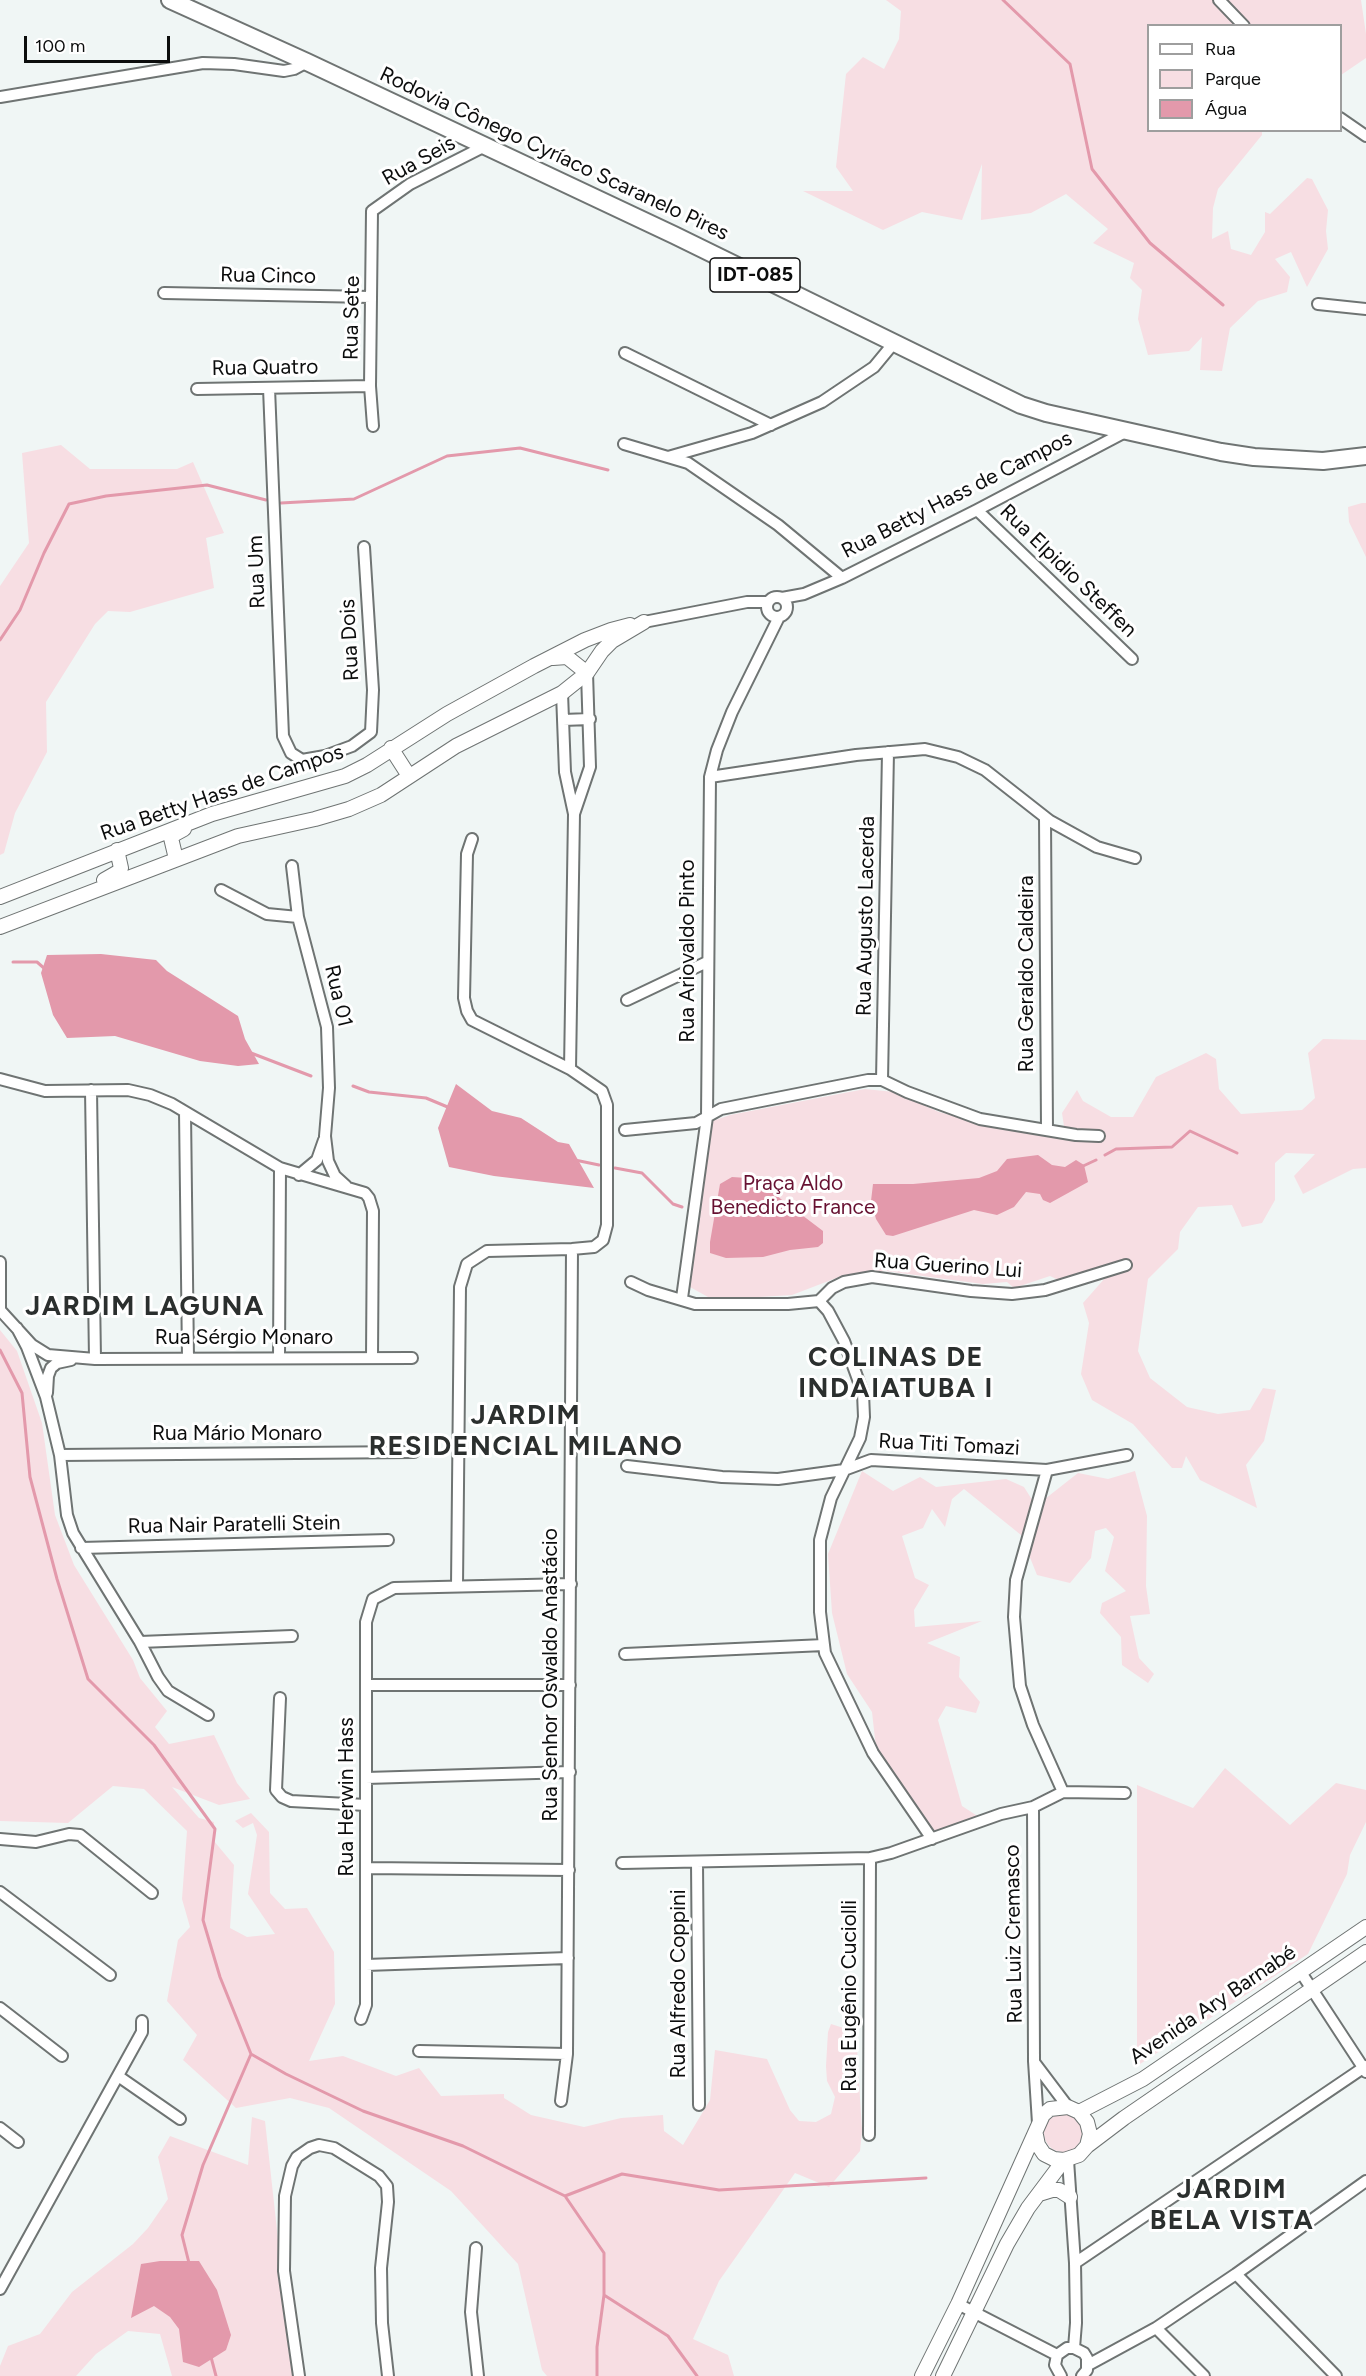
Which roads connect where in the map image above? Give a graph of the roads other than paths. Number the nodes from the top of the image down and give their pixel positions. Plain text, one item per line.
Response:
1 (170, 0) edge
2 (1219, 0) edge
3 (1242, 24) edge
4 (307, 62) junction
5 (0, 97) edge
6 (1342, 119) edge
7 (1366, 136) edge
8 (485, 146) junction
9 (372, 211) joint
10 (165, 293) dead end
11 (371, 297) junction
12 (1318, 304) dead end
13 (1366, 309) edge
14 (893, 344) junction
15 (625, 353) dead end
16 (370, 386) junction
17 (269, 388) junction
18 (196, 389) dead end
19 (771, 425) junction
20 (373, 426) dead end
21 (1128, 431) junction
22 (624, 444) dead end
23 (1366, 456) edge
24 (667, 457) junction
25 (977, 510) junction
26 (364, 547) dead end
27 (842, 578) junction
28 (804, 594) junction
29 (782, 598) junction
30 (768, 602) junction
31 (783, 614) junction
32 (644, 622) junction
33 (548, 658) junction
34 (1132, 659) dead end
35 (587, 673) junction
36 (562, 693) junction
37 (590, 719) junction
38 (563, 720) junction
39 (371, 732) joint
40 (391, 748) junction
41 (888, 752) junction
42 (409, 776) junction
43 (710, 777) junction
44 (212, 814) junction
45 (574, 814) junction
46 (1045, 818) junction
47 (472, 839) dead end
48 (117, 850) junction
49 (1135, 858) dead end
50 (177, 859) junction
51 (292, 866) dead end
52 (221, 890) dead end
53 (0, 897) edge
54 (59, 903) junction
55 (298, 917) junction
56 (0, 927) edge
57 (707, 962) junction
58 (627, 1000) dead end
59 (570, 1069) junction
60 (0, 1078) edge
61 (882, 1080) junction
62 (91, 1090) junction
63 (184, 1112) junction
64 (707, 1117) junction
65 (625, 1130) dead end
66 (1047, 1130) junction
67 (325, 1136) junction
68 (1099, 1136) dead end
69 (280, 1168) junction
70 (299, 1175) junction
71 (348, 1188) junction
72 (572, 1249) junction
73 (0, 1262) edge
74 (1126, 1265) dead end
75 (631, 1282) dead end
76 (682, 1298) junction
77 (819, 1301) junction
78 (0, 1310) edge
79 (18, 1328) junction
80 (372, 1357) junction
81 (77, 1358) junction
82 (188, 1358) junction
83 (279, 1358) junction
84 (412, 1358) dead end
85 (95, 1359) junction
86 (46, 1397) junction
87 (414, 1452) dead end
88 (60, 1455) junction
89 (1127, 1455) dead end
90 (627, 1466) dead end
91 (844, 1470) junction
92 (1047, 1470) junction
93 (388, 1540) dead end
94 (81, 1548) junction
95 (571, 1584) junction
96 (457, 1586) junction
97 (292, 1636) dead end
98 (140, 1642) junction
99 (824, 1645) junction
100 (625, 1654) dead end
101 (570, 1684) junction
102 (366, 1685) junction
103 (280, 1698) dead end
104 (208, 1715) dead end
105 (570, 1772) junction
106 (366, 1778) junction
107 (1063, 1792) junction
108 (1125, 1793) dead end
109 (366, 1805) junction
110 (1033, 1807) junction
111 (0, 1839) edge
112 (932, 1839) junction
113 (870, 1858) junction
114 (698, 1862) junction
115 (622, 1863) dead end
116 (366, 1868) junction
117 (569, 1870) junction
118 (0, 1892) edge
119 (152, 1893) dead end
120 (1366, 1927) edge
121 (1366, 1952) edge
122 (568, 1958) junction
123 (366, 1965) junction
124 (1300, 1971) junction
125 (110, 1975) dead end
126 (1311, 1989) junction
127 (0, 2008) edge
128 (362, 2019) dead end
129 (142, 2021) dead end
130 (419, 2051) dead end
131 (567, 2054) junction
132 (62, 2055) dead end
133 (1034, 2061) junction
134 (1365, 2069) edge
135 (118, 2076) junction
136 (561, 2101) dead end
137 (699, 2105) dead end
138 (1074, 2110) junction
139 (180, 2120) dead end
140 (0, 2127) edge
141 (1037, 2129) junction
142 (869, 2135) dead end
143 (18, 2142) dead end
144 (1087, 2146) junction
145 (1066, 2160) junction
146 (1366, 2181) edge
147 (1039, 2194) junction
148 (1070, 2197) junction
149 (476, 2248) dead end
150 (1075, 2263) junction
151 (1236, 2274) junction
152 (0, 2289) edge
153 (958, 2304) junction
154 (974, 2311) junction
155 (1156, 2328) junction
156 (1074, 2348) junction
157 (1057, 2355) junction
158 (1088, 2365) junction
159 (1059, 2375) edge
160 (299, 2376) edge
161 (388, 2376) edge
162 (478, 2376) edge
163 (922, 2376) edge
164 (943, 2376) edge
165 (1082, 2376) edge
166 (1204, 2376) edge
167 (1336, 2376) edge

1 - 4 main road, Rodovia Cônego Cyríaco Scaranelo Pires / IDT-085
2 - 3 street
4 - 5 street
4 - 8 main road, Rodovia Cônego Cyríaco Scaranelo Pires / IDT-085
6 - 7 street
8 - 9 street, Rua Seis
8 - 14 main road, Rodovia Cônego Cyríaco Scaranelo Pires / IDT-085
9 - 11 street, Rua Sete
10 - 11 street, Rua Cinco
11 - 16 street, Rua Sete
12 - 13 street
14 - 19 street
14 - 21 main road, Rodovia Cônego Cyríaco Scaranelo Pires / IDT-085
15 - 19 street
16 - 17 street, Rua Quatro
16 - 20 street, Rua Sete
17 - 18 street, Rua Quatro
17 - 39 street, Rua Um
19 - 24 street
21 - 23 main road, Rodovia Cônego Cyríaco Scaranelo Pires / IDT-085
21 - 25 street, Rua Betty Hass de Campos
22 - 24 street
24 - 27 street
25 - 27 street, Rua Betty Hass de Campos
25 - 34 street, Rua Elpidio Steffen
26 - 39 street, Rua Dois
27 - 28 street, Rua Betty Hass de Campos
28 - 29 street, Rua Betty Hass de Campos
28 - 31 street, Rua Betty Hass de Campos
29 - 30 street
29 - 31 street
30 - 31 street
30 - 32 street, Rua Betty Hass de Campos
31 - 43 street, Rua Ariovaldo Pinto
32 - 33 street, Rua Betty Hass de Campos
32 - 35 street, Rua Betty Hass de Campos
33 - 35 street
33 - 40 street, Rua Betty Hass de Campos
35 - 36 street, Rua Betty Hass de Campos
35 - 37 street
36 - 38 street
36 - 42 street, Rua Betty Hass de Campos
37 - 38 street
37 - 45 street
38 - 45 street
40 - 42 street
40 - 44 street, Rua Betty Hass de Campos
41 - 43 street
41 - 46 street
41 - 61 street, Rua Augusto Lacerda
42 - 50 street, Rua Betty Hass de Campos
43 - 57 street, Rua Ariovaldo Pinto
44 - 48 street, Rua Betty Hass de Campos
44 - 50 street
45 - 59 street
46 - 49 street
46 - 66 street, Rua Geraldo Caldeira
47 - 59 street
48 - 53 street, Rua Betty Hass de Campos
48 - 54 street
50 - 54 street, Rua Betty Hass de Campos
51 - 55 street, Rua 01
52 - 55 street
54 - 56 street, Rua Betty Hass de Campos
55 - 67 street, Rua 01
57 - 58 street
57 - 64 street, Rua Ariovaldo Pinto
59 - 72 street
60 - 62 street
61 - 64 street
61 - 66 street
62 - 63 street
62 - 85 street
63 - 69 street
63 - 82 street
64 - 65 street
64 - 76 street, Rua Ariovaldo Pinto
66 - 68 street
67 - 70 street, Rua 01
67 - 71 street, Rua 01
69 - 70 street
69 - 83 street
70 - 71 street
71 - 80 street
72 - 95 street, Rua Senhor Oswaldo Anastácio
72 - 96 street
73 - 78 street
74 - 77 street, Rua Guerino Lui
75 - 76 street
76 - 77 street
77 - 91 street
78 - 79 street, Rua Sérgio Monaro
79 - 81 street, Rua Sérgio Monaro
79 - 86 street
80 - 83 street, Rua Sérgio Monaro
80 - 84 street, Rua Sérgio Monaro
81 - 85 street, Rua Sérgio Monaro
81 - 86 street
82 - 83 street, Rua Sérgio Monaro
82 - 85 street, Rua Sérgio Monaro
86 - 88 street
87 - 88 street, Rua Mário Monaro
88 - 94 street
89 - 92 street, Rua Titi Tomazi
90 - 91 street, Rua Titi Tomazi
91 - 92 street, Rua Titi Tomazi
91 - 99 street
92 - 107 street
93 - 94 street, Rua Nair Paratelli Stein
94 - 98 street
95 - 96 street
95 - 101 street, Rua Senhor Oswaldo Anastácio
96 - 102 street, Rua Herwin Hass
97 - 98 street
98 - 104 street
99 - 100 street
99 - 112 street
101 - 102 street
101 - 105 street, Rua Senhor Oswaldo Anastácio
102 - 106 street, Rua Herwin Hass
103 - 109 street
105 - 106 street
105 - 117 street, Rua Senhor Oswaldo Anastácio
106 - 109 street, Rua Herwin Hass
107 - 108 street
107 - 110 street
109 - 116 street, Rua Herwin Hass
110 - 112 street
110 - 133 street, Rua Luiz Cremasco
111 - 119 street
112 - 113 street
113 - 114 street
113 - 142 street, Rua Eugênio Cuciolli
114 - 115 street
114 - 137 street, Rua Alfredo Coppini
116 - 117 street
116 - 123 street, Rua Herwin Hass
117 - 122 street, Rua Senhor Oswaldo Anastácio
118 - 125 street
120 - 124 street, Avenida Ary Barnabé
121 - 126 street, Avenida Ary Barnabé
122 - 123 street
122 - 131 street, Rua Senhor Oswaldo Anastácio
123 - 128 street, Rua Herwin Hass
124 - 126 street
124 - 138 street, Avenida Ary Barnabé
126 - 134 street
126 - 144 street, Avenida Ary Barnabé
127 - 132 street
129 - 135 street
130 - 131 street
131 - 136 street, Rua Senhor Oswaldo Anastácio
133 - 138 street
133 - 141 street, Rua Luiz Cremasco
134 - 150 street
135 - 139 street
135 - 152 street
138 - 141 street, Avenida Ary Barnabé
138 - 144 street
140 - 143 street
141 - 145 street
141 - 153 street
144 - 145 street, Avenida Ary Barnabé
145 - 147 street, Avenida Ary Barnabé
145 - 148 street
146 - 151 street
147 - 148 street
147 - 154 street, Avenida Ary Barnabé
148 - 150 street
149 - 162 street
150 - 156 street
151 - 155 street
151 - 167 street
153 - 154 street
153 - 163 street
154 - 157 street
154 - 164 street, Avenida Ary Barnabé
155 - 158 street
155 - 166 street
156 - 157 street
156 - 158 street
157 - 159 street
158 - 165 street
160 - 161 street

